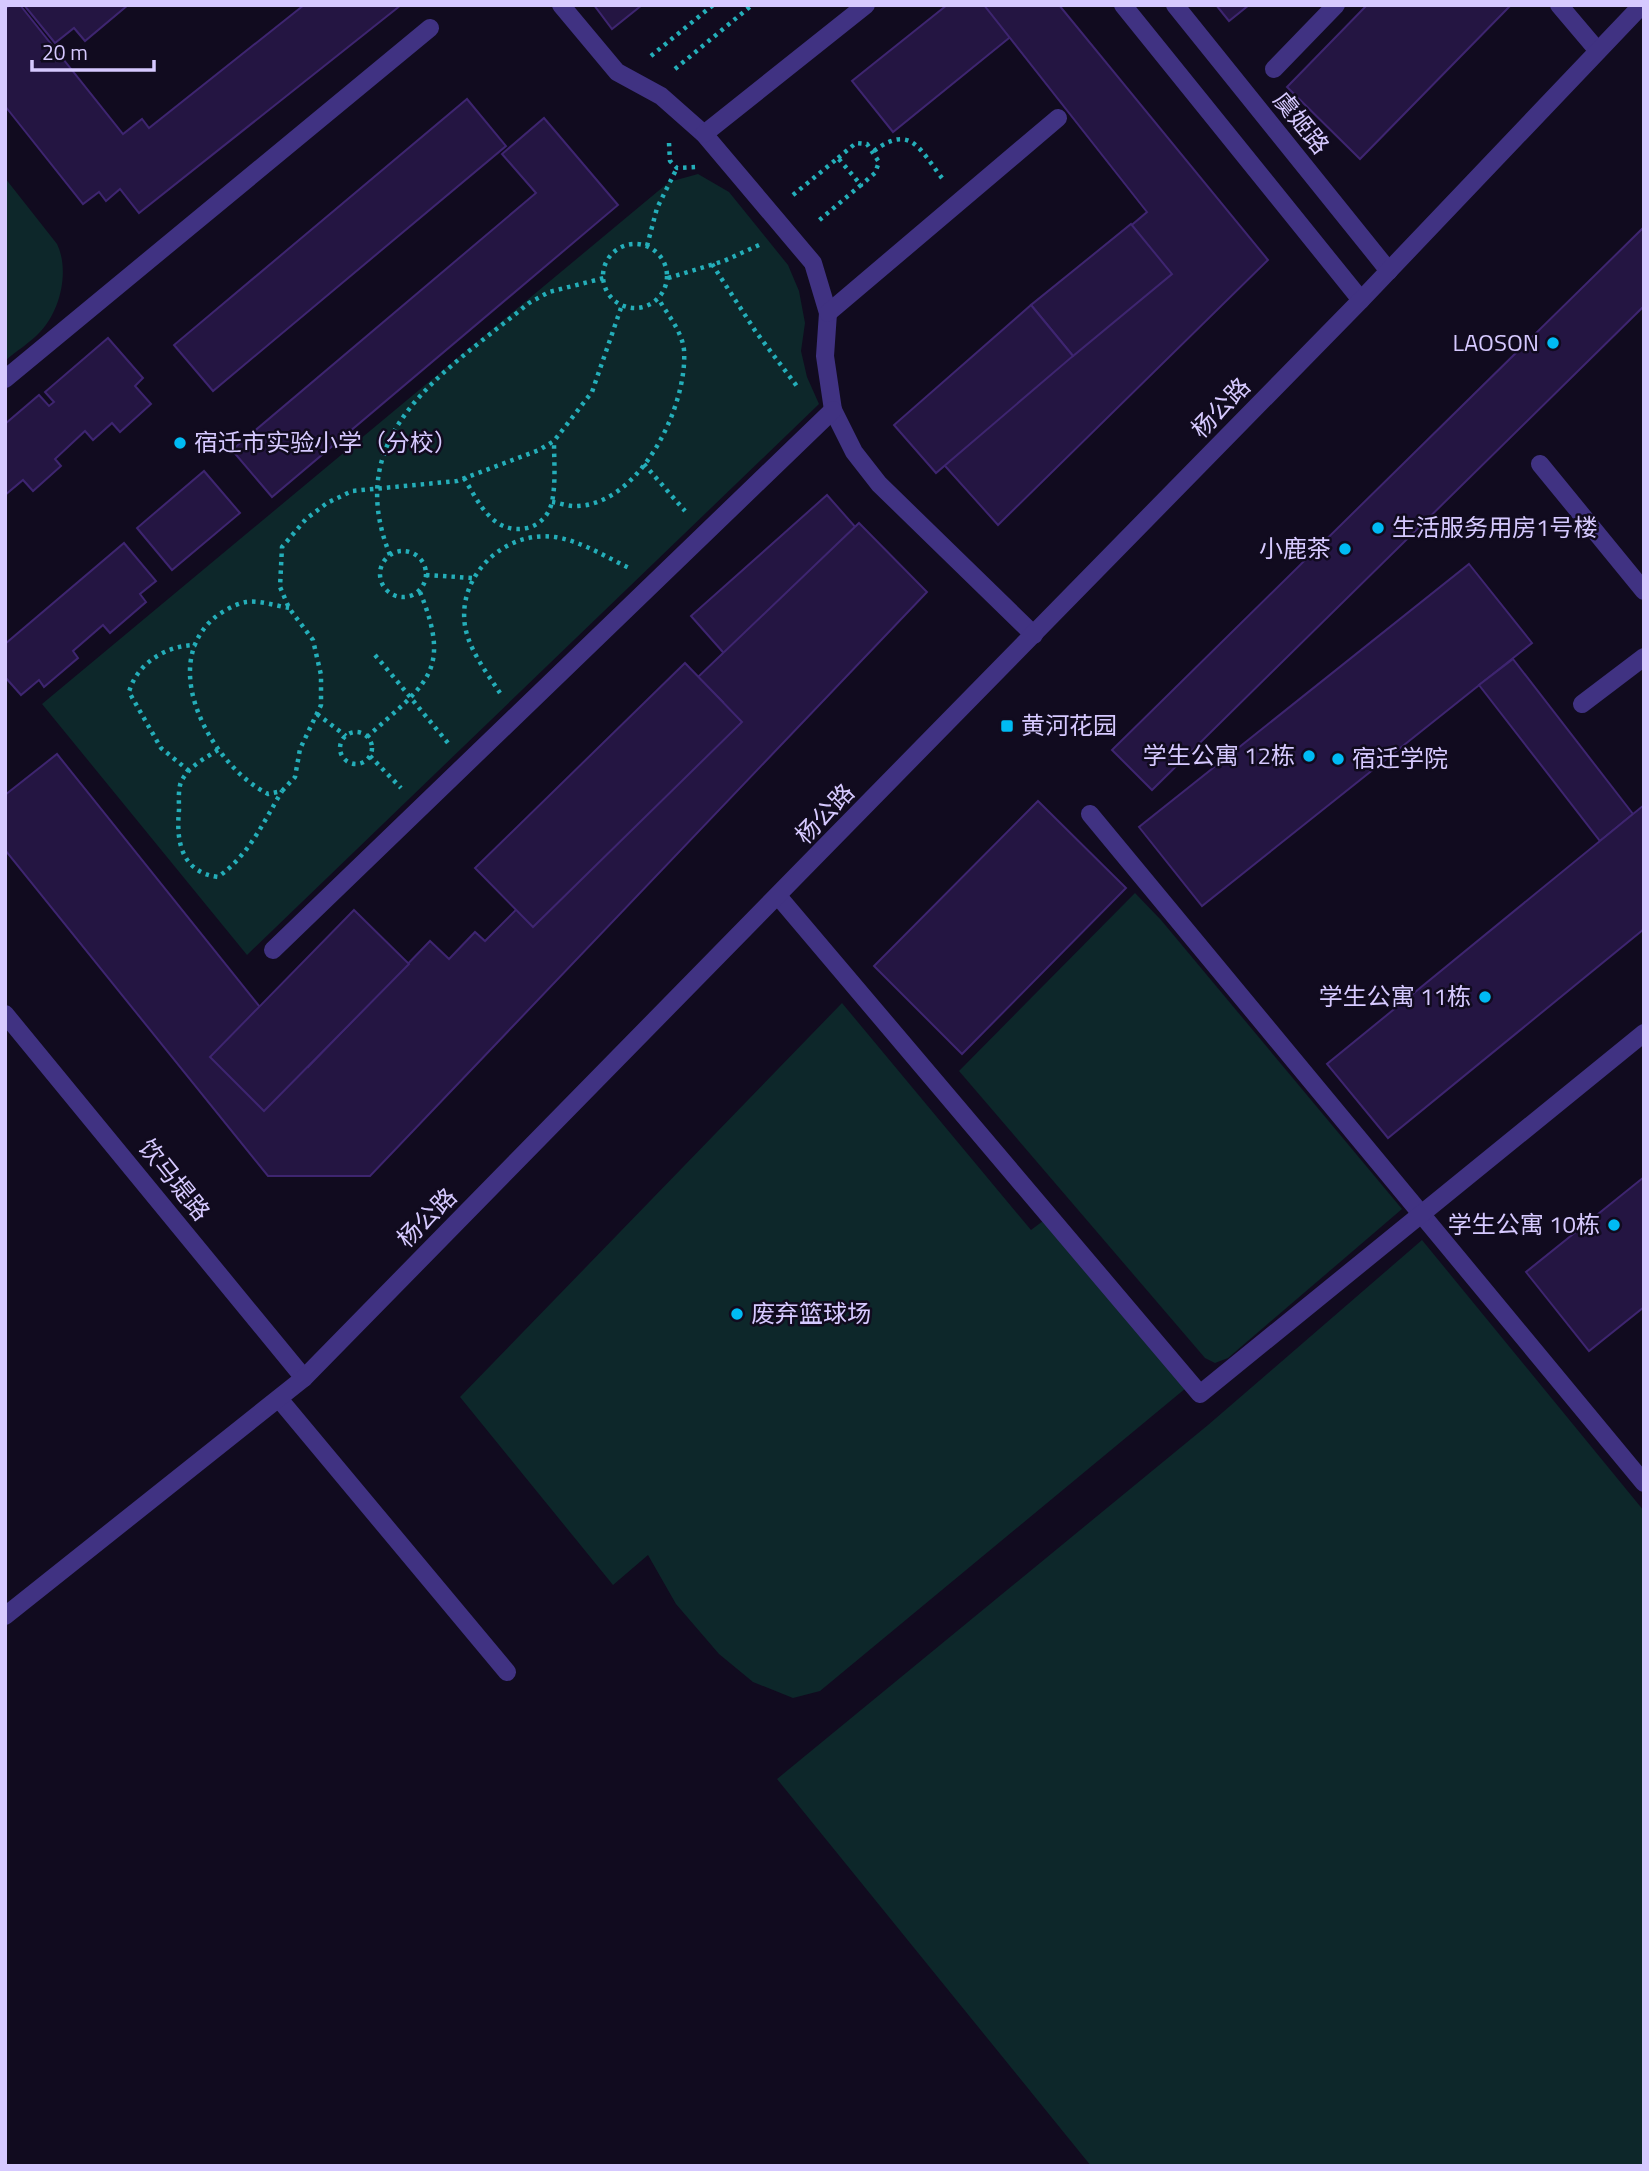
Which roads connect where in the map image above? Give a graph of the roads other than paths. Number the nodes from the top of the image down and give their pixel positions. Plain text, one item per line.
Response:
1 (561, 5) edge
2 (866, 5) edge
3 (1123, 5) edge
4 (1175, 5) edge
5 (1336, 5) edge
6 (1559, 5) edge
7 (1642, 5) edge
8 (430, 28) dead end
9 (1598, 51) junction
10 (1274, 69) dead end
11 (1058, 118) dead end
12 (704, 134) junction
13 (1389, 271) junction
14 (1361, 300) junction
15 (828, 313) junction
16 (5, 379) edge
17 (828, 415) junction
18 (1540, 464) dead end
19 (1644, 590) edge
20 (1034, 635) junction
21 (1644, 657) edge
22 (1582, 704) dead end
23 (1090, 814) dead end
24 (778, 896) junction
25 (274, 950) dead end
26 (5, 1014) edge
27 (1644, 1033) edge
28 (1422, 1214) junction
29 (304, 1378) junction
30 (280, 1400) junction
31 (1644, 1483) edge
32 (5, 1616) edge
33 (508, 1672) dead end

1 - 12 street
2 - 12 street
3 - 14 street
4 - 13 street, 虞姬路
5 - 10 street
6 - 9 street
7 - 9 street, 杨公路
8 - 16 street
9 - 13 street, 杨公路
11 - 15 street
12 - 15 street
13 - 14 street, 杨公路
14 - 20 street, 杨公路
15 - 17 street
17 - 20 street
17 - 25 street
18 - 19 street
20 - 24 street, 杨公路
21 - 22 street
23 - 28 street
24 - 28 street
24 - 29 street, 杨公路
26 - 29 street, 饮马堤路
27 - 28 street
28 - 31 street
29 - 30 street, 杨公路
30 - 32 street, 杨公路
30 - 33 street

